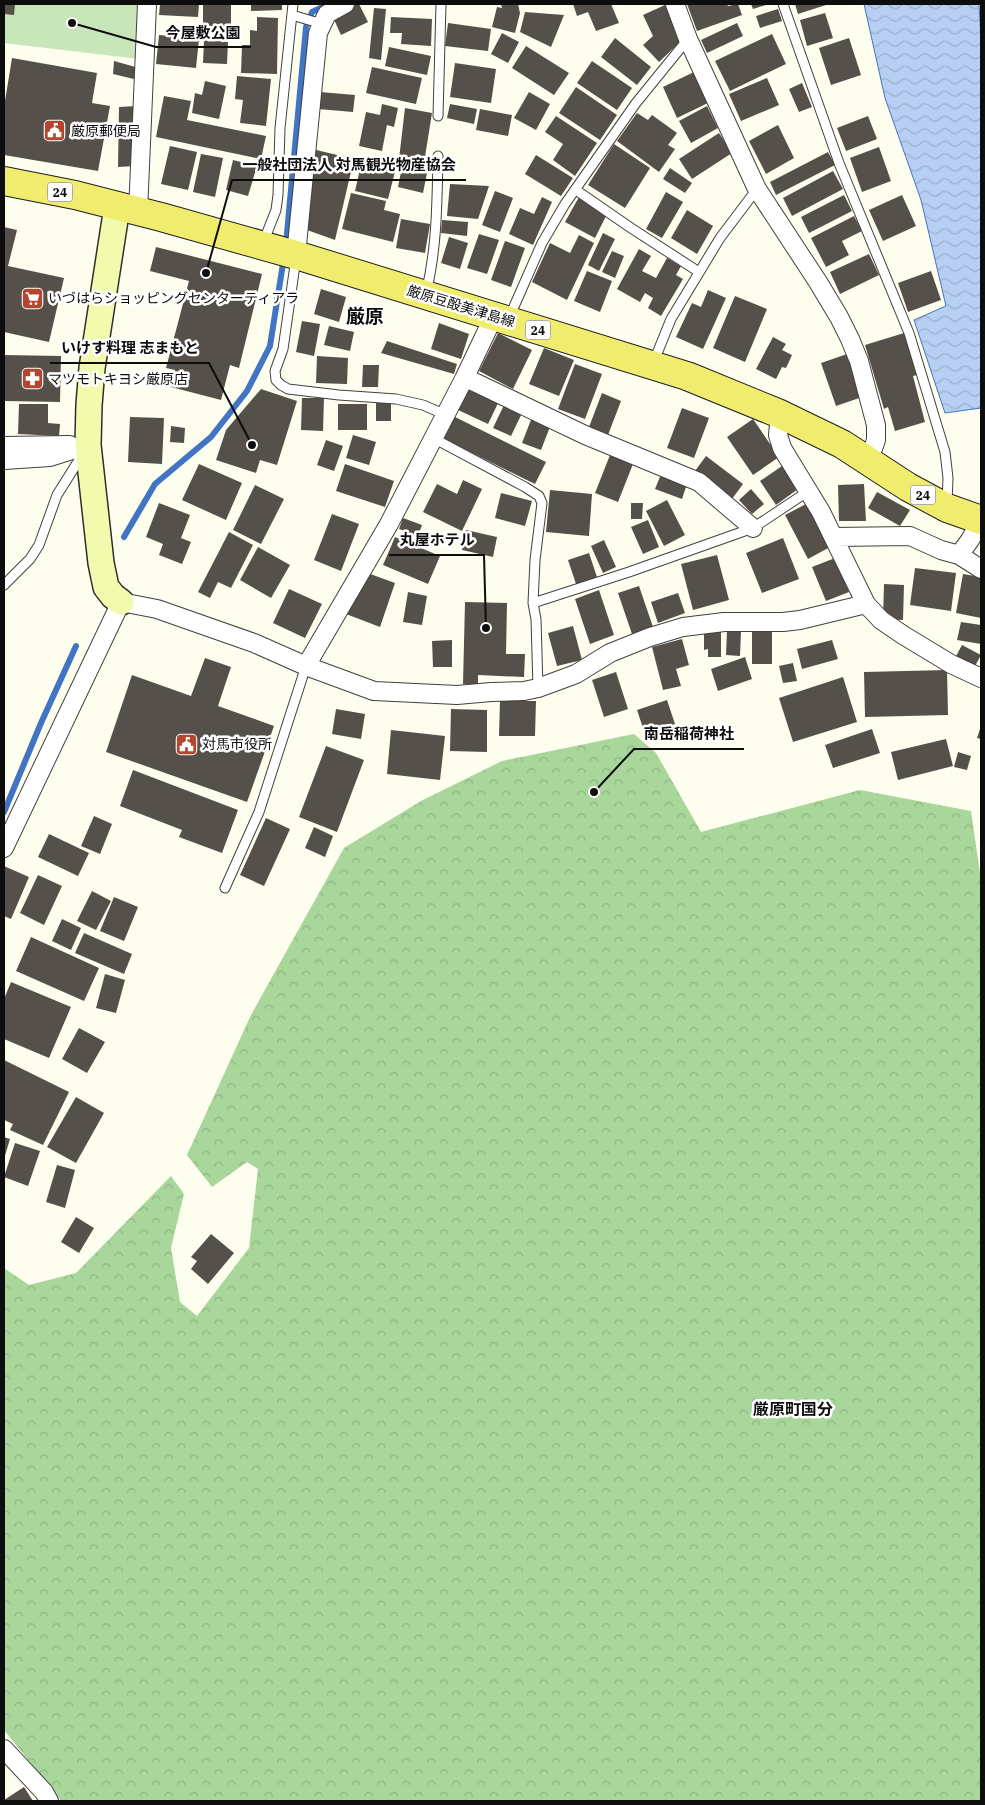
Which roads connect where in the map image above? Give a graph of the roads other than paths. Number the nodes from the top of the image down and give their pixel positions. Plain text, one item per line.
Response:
1 (148, 4) edge
2 (293, 4) edge
3 (345, 4) edge
4 (441, 4) edge
5 (675, 4) edge
6 (783, 4) edge
7 (295, 16) junction
8 (319, 23) junction
9 (688, 39) junction
10 (438, 116) dead end
11 (438, 156) dead end
12 (283, 161) junction
13 (302, 163) junction
14 (4, 181) edge
15 (757, 189) junction
16 (576, 190) junction
17 (127, 209) junction
18 (281, 251) junction
19 (699, 272) junction
20 (425, 295) junction
21 (501, 318) junction
22 (653, 364) junction
23 (470, 380) dead end
24 (780, 414) junction
25 (446, 415) junction
26 (433, 438) junction
27 (88, 445) junction
28 (4, 446) edge
29 (4, 460) edge
30 (869, 460) junction
31 (807, 492) junction
32 (947, 508) junction
33 (981, 520) edge
34 (753, 528) junction
35 (834, 538) junction
36 (959, 555) junction
37 (981, 569) edge
38 (4, 585) edge
39 (121, 602) junction
40 (533, 603) junction
41 (866, 604) junction
42 (306, 666) junction
43 (981, 678) edge
44 (538, 688) junction
45 (10, 824) edge
46 (4, 848) edge
47 (225, 888) dead end
48 (4, 1749) edge
49 (49, 1801) edge

1 - 17 street
2 - 7 lane
3 - 8 street
4 - 10 lane
5 - 9 street
6 - 32 lane
7 - 8 lane
7 - 12 lane
8 - 13 street
9 - 15 street
9 - 16 lane
11 - 20 lane
12 - 13 lane
12 - 18 lane
13 - 18 street
14 - 17 main road, 厳原豆酘美津島線 / 24
15 - 19 lane
15 - 30 street
16 - 19 lane
16 - 21 lane
17 - 18 main road, 厳原豆酘美津島線 / 24
17 - 27 street
18 - 20 main road, 厳原豆酘美津島線 / 24
18 - 25 lane
19 - 22 lane
20 - 21 main road, 厳原豆酘美津島線 / 24
21 - 22 main road, 厳原豆酘美津島線 / 24
21 - 25 street
22 - 24 main road, 厳原豆酘美津島線 / 24
23 - 34 street
24 - 30 main road, 厳原豆酘美津島線 / 24
24 - 31 street
25 - 26 street
26 - 40 lane
26 - 42 street
27 - 28 street
27 - 29 street
27 - 38 lane
27 - 39 street
30 - 32 main road, 厳原豆酘美津島線 / 24
31 - 34 lane
31 - 35 street
32 - 33 main road, 厳原豆酘美津島線 / 24
33 - 36 street
34 - 40 lane
35 - 36 street
35 - 41 street
36 - 37 street
39 - 42 street
39 - 45 street
40 - 44 lane
41 - 43 street
41 - 44 street
42 - 44 street
42 - 47 lane
45 - 46 street
48 - 49 street

